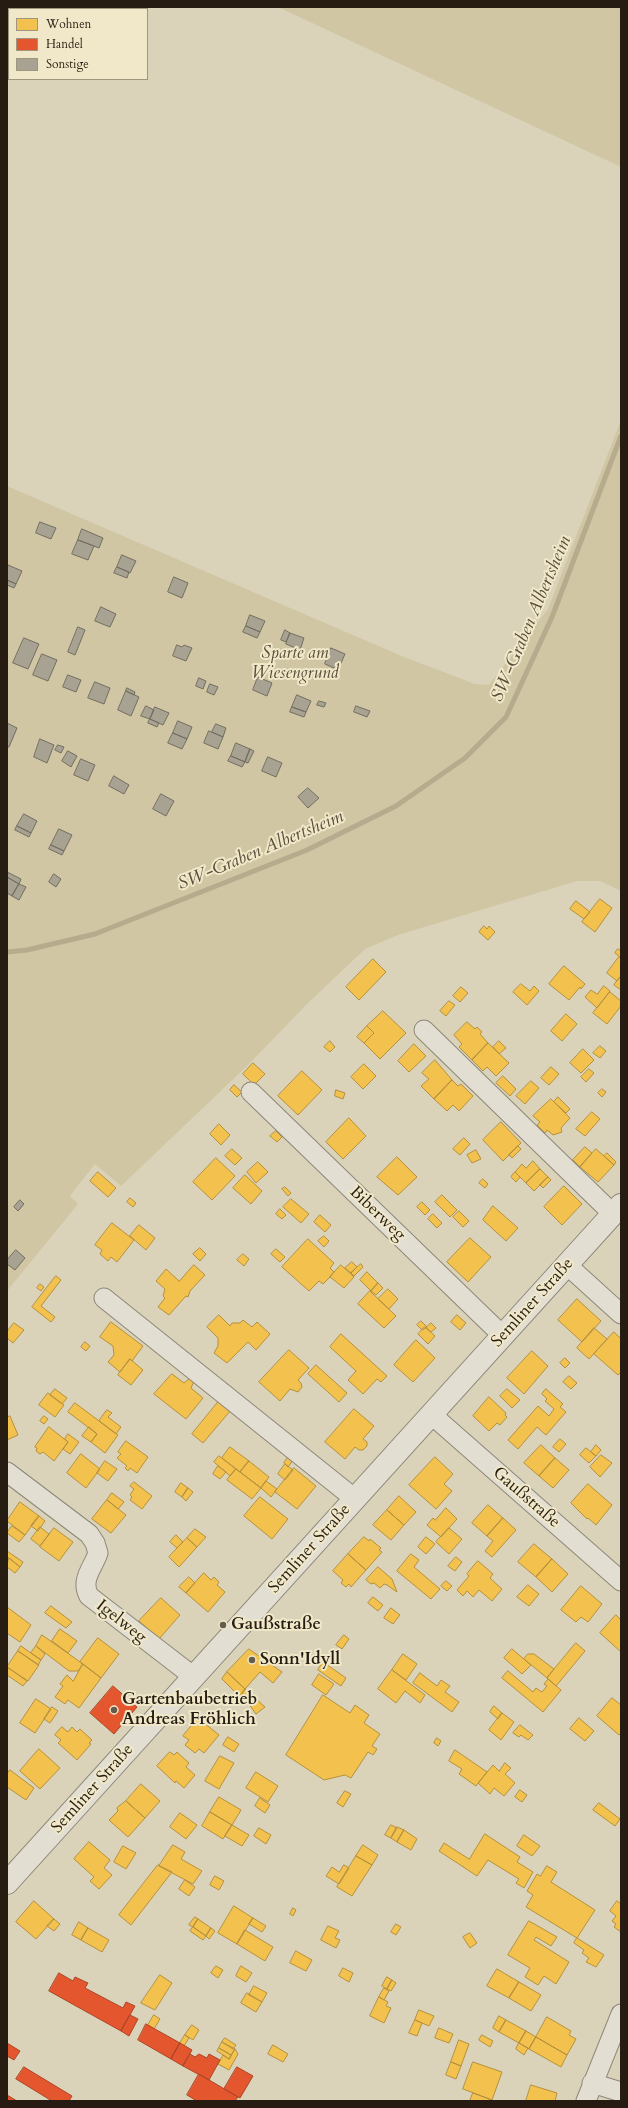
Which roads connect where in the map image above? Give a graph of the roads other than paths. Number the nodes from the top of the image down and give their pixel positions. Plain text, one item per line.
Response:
1 (424, 1030) dead end
2 (251, 1092) dead end
3 (617, 1209) edge
4 (567, 1265) junction
5 (104, 1298) dead end
6 (621, 1314) edge
7 (503, 1336) junction
8 (433, 1412) junction
9 (7, 1472) edge
10 (356, 1498) junction
11 (621, 1581) edge
12 (194, 1677) junction
13 (7, 1883) edge
14 (621, 2014) edge
15 (592, 2083) junction
16 (621, 2092) edge
17 (586, 2101) edge

1 - 3 street, Semliner Straße
2 - 7 street, Biberweg
3 - 4 street, Semliner Straße
4 - 6 street
4 - 7 street, Semliner Straße
5 - 10 street, Semliner Straße
7 - 8 street, Semliner Straße
8 - 10 street, Semliner Straße
8 - 11 street, Gaußstraße
9 - 12 street, Igelweg
10 - 12 street, Semliner Straße
12 - 13 street, Semliner Straße
14 - 15 street
15 - 16 street
15 - 17 street

